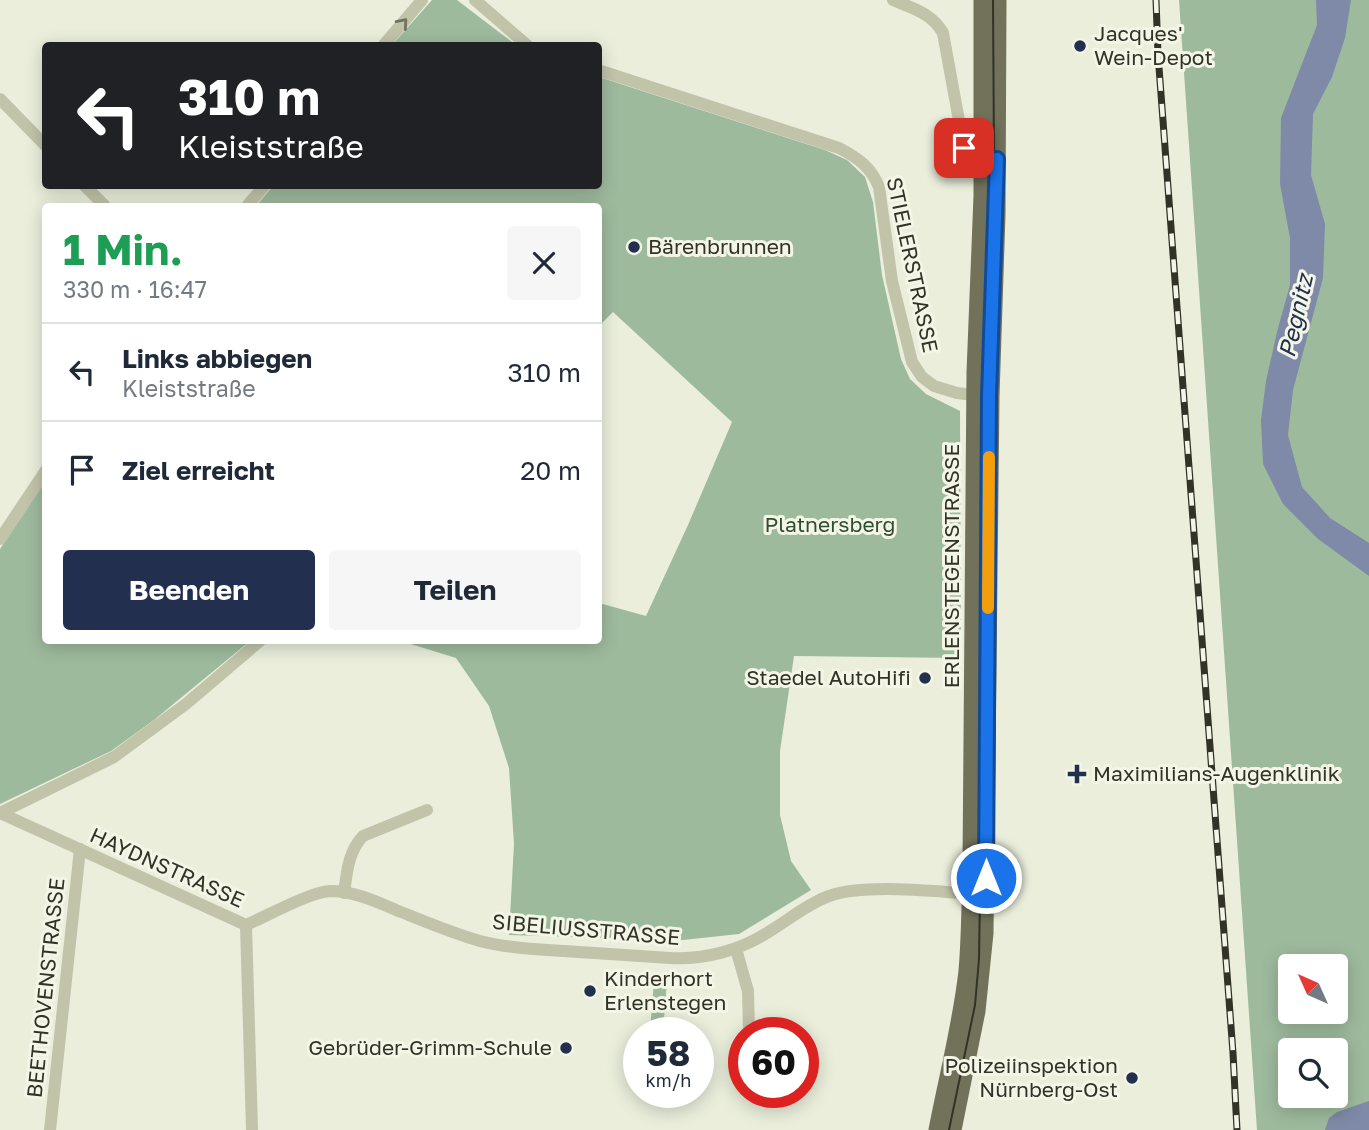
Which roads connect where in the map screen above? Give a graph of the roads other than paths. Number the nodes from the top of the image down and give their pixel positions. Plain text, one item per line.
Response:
1 (422, 0) edge
2 (475, 0) edge
3 (893, 0) edge
4 (983, 0) edge
5 (997, 0) edge
6 (386, 42) edge
7 (523, 42) edge
8 (602, 71) edge
9 (0, 99) edge
10 (42, 142) edge
11 (990, 159) junction
12 (88, 189) edge
13 (261, 189) edge
14 (102, 203) edge
15 (250, 203) edge
16 (982, 396) junction
17 (42, 476) edge
18 (0, 538) edge
19 (256, 644) edge
20 (427, 810) dead end
21 (0, 813) edge
22 (80, 849) junction
23 (344, 893) junction
24 (978, 894) junction
25 (247, 925) junction
26 (736, 949) junction
27 (749, 1017) edge
28 (50, 1130) edge
29 (252, 1130) edge
30 (938, 1130) edge
31 (952, 1130) edge

6 -> 1 street
2 - 7 street
3 - 11 street
4 - 11 main road, ERLENSTEGENSTRASSE
5 - 11 main road, ERLENSTEGENSTRASSE
8 - 16 street, STIELERSTRASSE
9 - 10 street
11 - 16 main road, ERLENSTEGENSTRASSE
12 - 14 street
13 - 15 street
16 - 24 main road, ERLENSTEGENSTRASSE
17 - 18 street
19 - 21 street
20 - 23 street
21 - 22 street, HAYDNSTRASSE
22 - 25 street, HAYDNSTRASSE
22 - 28 street, BEETHOVENSTRASSE
23 - 25 street, SIBELIUSSTRASSE
23 - 26 street, SIBELIUSSTRASSE
24 - 26 street, SIBELIUSSTRASSE
24 - 30 main road, ERLENSTEGENSTRASSE
24 - 31 main road, ERLENSTEGENSTRASSE
25 - 29 street, HAYDNSTRASSE
26 - 27 street

